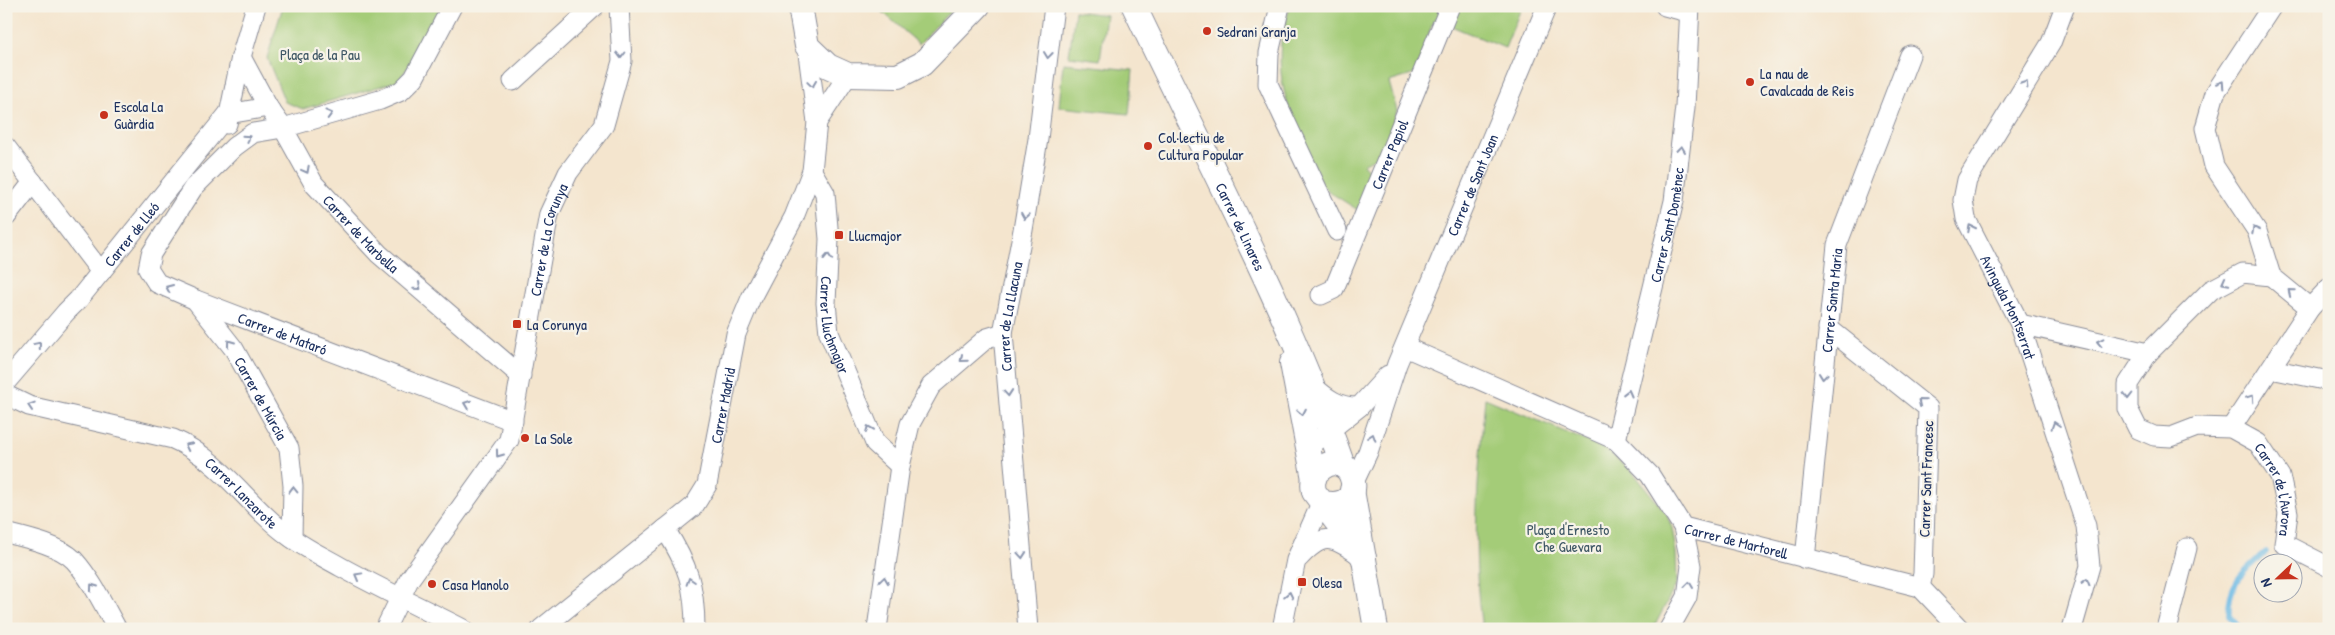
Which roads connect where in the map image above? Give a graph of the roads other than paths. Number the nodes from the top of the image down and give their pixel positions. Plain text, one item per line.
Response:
1 (256, 6) edge
2 (452, 6) edge
3 (595, 6) edge
4 (619, 6) edge
5 (800, 6) edge
6 (978, 6) edge
7 (1054, 6) edge
8 (1134, 6) edge
9 (1280, 6) edge
10 (1450, 6) edge
11 (1547, 6) edge
12 (1665, 6) edge
13 (2065, 6) edge
14 (2272, 6) edge
15 (1689, 9) edge
16 (806, 46) junction
17 (1910, 55) dead end
18 (241, 57) junction
19 (848, 75) junction
20 (513, 81) dead end
21 (268, 107) junction
22 (228, 114) junction
23 (817, 122) junction
24 (282, 128) junction
25 (6, 147) edge
26 (812, 171) junction
27 (33, 182) junction
28 (193, 188) junction
29 (6, 217) edge
30 (1337, 231) dead end
31 (101, 272) junction
32 (2271, 276) junction
33 (2329, 288) edge
34 (1321, 295) dead end
35 (196, 300) junction
36 (2310, 308) junction
37 (1281, 313) junction
38 (2020, 324) junction
39 (1828, 328) junction
40 (1003, 333) junction
41 (1405, 347) junction
42 (2148, 353) junction
43 (1396, 364) junction
44 (2271, 369) junction
45 (521, 376) junction
46 (2329, 381) edge
47 (6, 382) edge
48 (1312, 385) junction
49 (6, 395) edge
50 (1359, 407) junction
51 (513, 422) junction
52 (2231, 428) junction
53 (1330, 430) junction
54 (1616, 440) junction
55 (1309, 447) junction
56 (900, 466) junction
57 (1314, 479) junction
58 (1350, 479) junction
59 (1323, 502) junction
60 (1684, 527) junction
61 (665, 529) junction
62 (6, 533) edge
63 (292, 538) junction
64 (2187, 548) dead end
65 (1364, 558) junction
66 (1805, 559) junction
67 (1296, 560) junction
68 (2329, 567) edge
69 (1920, 588) junction
70 (400, 599) junction
71 (117, 629) edge
72 (385, 629) edge
73 (463, 629) edge
74 (541, 629) edge
75 (695, 629) edge
76 (877, 629) edge
77 (1028, 629) edge
78 (1282, 629) edge
79 (1376, 629) edge
80 (1669, 629) edge
81 (1960, 629) edge
82 (2072, 629) edge
83 (2166, 629) edge

1 - 18 street, Carrer de Mataró
24 -> 2 street, Carrer de Mataró
3 - 20 street
4 -> 45 street, Carrer de La Corunya
5 - 16 street
6 - 19 street
7 -> 40 street, Carrer de La Llacuna
8 - 37 street, Carrer de Linares
9 - 30 street
10 - 34 street, Carrer Papiol
11 - 41 street, Carrer de Sant Joan
12 - 15 street
38 -> 13 street, Avinguda Montserrat
32 -> 14 street
54 -> 15 street, Carrer Sant Domènec
16 - 19 street
16 -> 23 street, Carrer Madrid
17 - 39 street, Carrer Santa Maria
18 - 21 street, Carrer de Marbella
18 - 22 street, Carrer de Mataró
19 - 23 street, Carrer Madrid
21 - 22 street
21 - 24 street, Carrer de Marbella
22 - 28 street, Carrer de Mataró
22 - 31 street, Carrer de Lleó
23 - 26 street, Carrer Madrid
28 -> 24 street, Carrer de Mataró
24 -> 45 street, Carrer de Marbella
25 - 27 street
56 -> 26 street, Carrer Lluchmajor
26 - 61 street, Carrer Madrid
27 - 29 street
27 - 31 street
35 -> 28 street, Carrer de Mataró
47 -> 31 street, Carrer de Lleó
36 -> 32 street
32 -> 42 street, Carrer de l'Aurora
33 - 36 street
51 -> 35 street, Carrer de Mataró
63 -> 35 street, Carrer de Múrcia
36 - 44 street
37 - 48 street, Carrer de Linares
37 -> 55 street, Carrer de Linares
42 -> 38 street
82 -> 38 street, Avinguda Montserrat
39 -> 66 street, Carrer Santa Maria
69 -> 39 street, Carrer Sant Francesc
40 -> 56 street
40 -> 77 street, Carrer de La Llacuna
41 - 43 street, Carrer de Sant Joan
41 - 54 street, Carrer de Martorell
42 -> 52 street, Carrer de l'Aurora
43 - 50 street, Carrer de Sant Joan
58 -> 43 street, Carrer de Sant Joan
44 - 46 street
52 -> 44 street
45 - 51 street, Carrer de La Corunya
48 - 50 street
48 - 53 street, Carrer de Linares
63 -> 49 street, Carrer Lanzarote
50 - 53 street, Carrer de Sant Joan
51 -> 70 street, Carrer de La Corunya
52 - 68 street, Carrer de l'Aurora
53 - 55 street, Carrer de Sant Joan
53 - 58 street, Carrer de Linares
54 - 60 street, Carrer de Martorell
55 - 57 street, Carrer de Linares
76 -> 56 street
57 - 58 street
57 - 59 street
58 - 59 street
58 - 65 street, Carrer de Linares
59 - 65 street, Carrer de Linares
59 - 67 street
60 - 66 street, Carrer de Martorell
80 -> 60 street
61 - 74 street, Carrer Madrid
75 -> 61 street
71 -> 62 street
70 -> 63 street, Carrer Lanzarote
64 - 83 street
65 - 67 street
65 - 79 street, Carrer de Linares
66 - 69 street, Carrer de Martorell
78 -> 67 street
69 - 81 street
70 - 72 street, Carrer de La Corunya
70 - 73 street, Carrer Lanzarote

